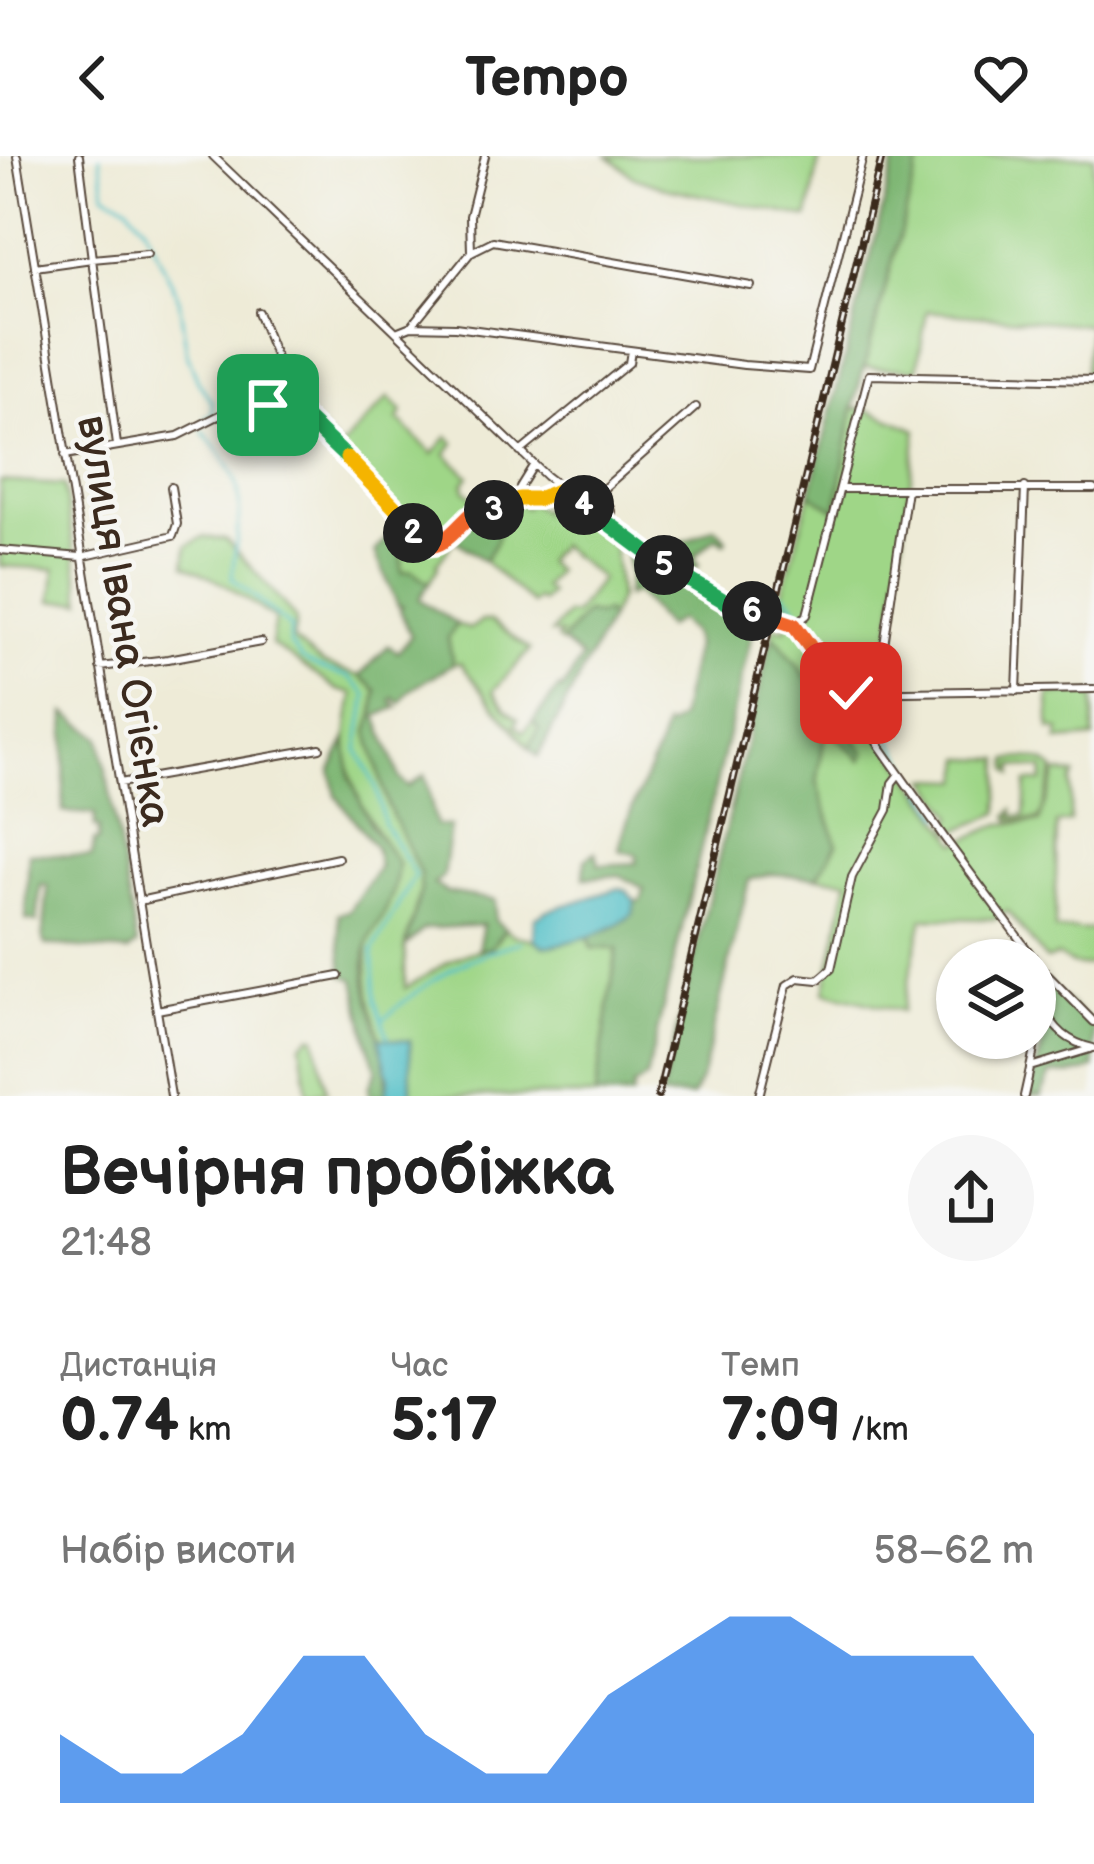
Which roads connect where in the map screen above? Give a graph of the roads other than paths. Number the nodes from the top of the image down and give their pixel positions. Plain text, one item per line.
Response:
1 (17, 156) edge
2 (79, 156) edge
3 (213, 156) edge
4 (484, 156) edge
5 (863, 156) edge
6 (471, 251) junction
7 (147, 254) dead end
8 (92, 259) junction
9 (35, 267) junction
10 (751, 286) dead end
11 (258, 311) dead end
12 (411, 326) junction
13 (395, 333) junction
14 (631, 351) junction
15 (1094, 380) edge
16 (282, 406) junction
17 (696, 407) dead end
18 (117, 445) junction
19 (520, 452) junction
20 (65, 455) junction
21 (533, 466) junction
22 (171, 487) dead end
23 (1025, 487) junction
24 (563, 489) junction
25 (840, 489) junction
26 (907, 489) junction
27 (1094, 489) edge
28 (519, 499) junction
29 (613, 527) junction
30 (0, 550) edge
31 (81, 557) junction
32 (794, 625) junction
33 (261, 642) dead end
34 (100, 667) junction
35 (1094, 689) edge
36 (1017, 691) junction
37 (843, 693) junction
38 (877, 693) junction
39 (320, 748) dead end
40 (900, 774) junction
41 (120, 783) junction
42 (338, 858) dead end
43 (139, 901) junction
44 (1019, 939) edge
45 (339, 976) dead end
46 (1056, 983) edge
47 (157, 1010) junction
48 (1094, 1022) edge
49 (1056, 1027) edge
50 (1094, 1048) edge
51 (1032, 1059) edge
52 (1030, 1067) junction
53 (172, 1096) edge
54 (759, 1096) edge
55 (1024, 1096) edge

1 - 9 street, вулиця Івана Огієнка
2 - 8 street
3 - 13 street
4 - 6 street
5 - 14 street
6 - 10 street
6 - 12 street
7 - 8 street
8 - 9 street
8 - 18 street
9 - 20 street, вулиця Івана Огієнка
11 - 16 street
12 - 13 street
12 - 14 street
13 - 19 street
14 - 19 street
15 - 25 street
16 - 18 street
16 - 28 street
17 - 29 street
18 - 20 street
19 - 21 street
20 - 31 street, вулиця Івана Огієнка
21 - 24 street
21 - 28 street
22 - 31 street
23 - 26 street
23 - 27 street
23 - 36 street
24 - 28 street
24 - 29 street
25 - 26 street
25 - 32 street
26 - 38 street
29 - 32 street
30 - 31 street
31 - 34 street, вулиця Івана Огієнка
32 - 37 street
33 - 34 street
34 - 41 street, вулиця Івана Огієнка
35 - 36 street
36 - 38 street
37 - 38 street
37 - 40 street
39 - 41 street
40 - 44 street
40 - 54 street
41 - 43 street, вулиця Івана Огієнка
42 - 43 street
43 - 47 street, вулиця Івана Огієнка
45 - 47 street
46 - 48 street
47 - 53 street, вулиця Івана Огієнка
49 - 50 street
50 - 52 street
51 - 52 street
52 - 55 street

